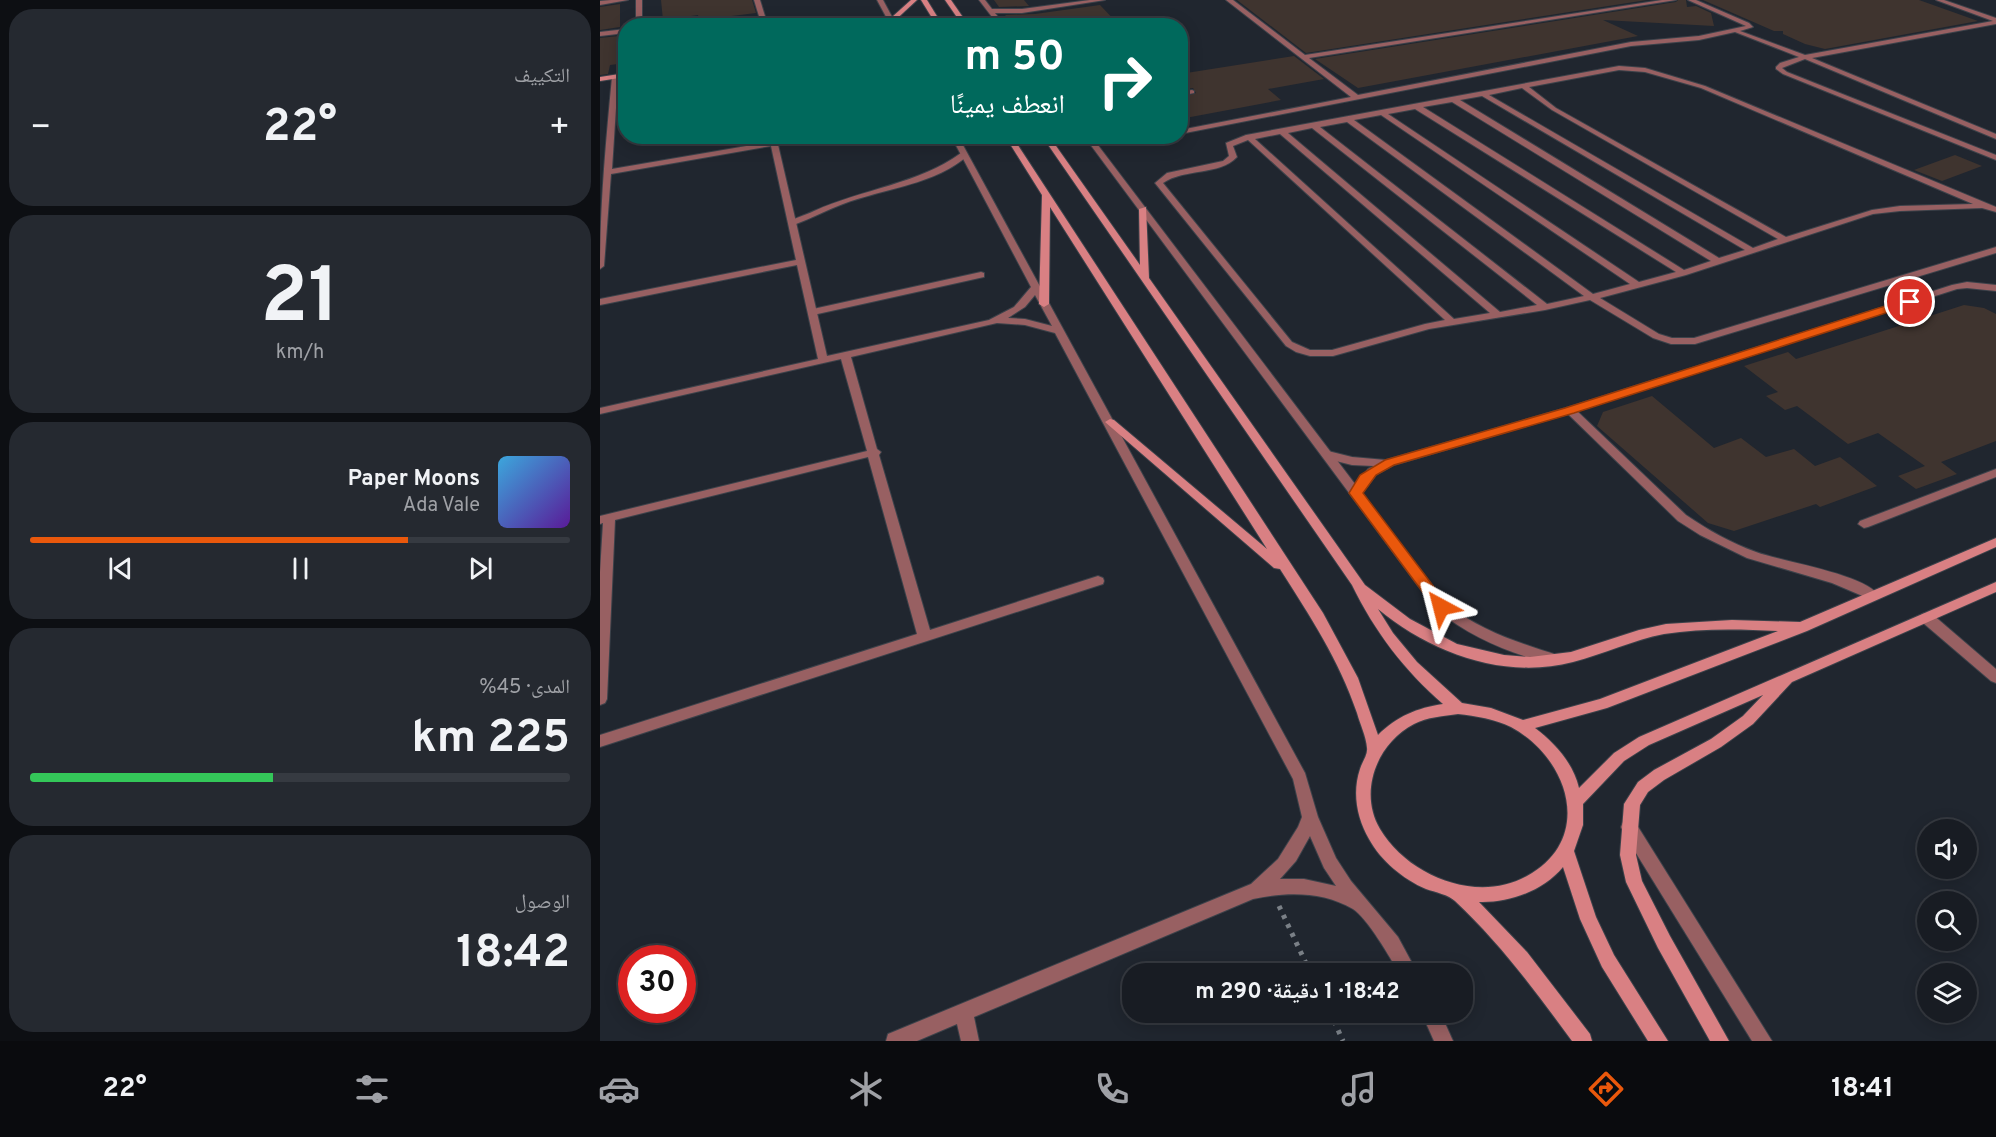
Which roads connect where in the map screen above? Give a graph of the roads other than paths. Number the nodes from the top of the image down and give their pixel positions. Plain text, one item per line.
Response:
1 (626, 0) edge
2 (639, 0) edge
3 (757, 0) edge
4 (880, 0) edge
5 (914, 0) edge
6 (924, 0) edge
7 (948, 0) edge
8 (982, 0) edge
9 (1102, 0) edge
10 (1229, 0) edge
11 (1673, 0) edge
12 (1691, 0) edge
13 (1939, 0) edge
14 (600, 3) edge
15 (991, 11) junction
16 (1022, 11) junction
17 (1996, 13) edge
18 (1983, 16) junction
19 (639, 18) edge
20 (763, 18) edge
21 (890, 18) edge
22 (896, 18) edge
23 (935, 18) edge
24 (960, 18) edge
25 (997, 18) edge
26 (1001, 18) edge
27 (1996, 21) edge
28 (1737, 31) junction
29 (618, 32) edge
30 (600, 34) edge
31 (1304, 57) junction
32 (1805, 57) junction
33 (618, 70) edge
34 (600, 73) edge
35 (618, 76) edge
36 (615, 77) junction
37 (600, 79) edge
38 (1523, 86) junction
39 (1188, 92) edge
40 (1192, 92) dead end
41 (1484, 94) junction
42 (1356, 97) junction
43 (1453, 99) junction
44 (1416, 106) junction
45 (1382, 113) junction
46 (1348, 119) junction
47 (1313, 125) junction
48 (1188, 130) edge
49 (1281, 131) junction
50 (1249, 137) junction
51 (1996, 137) edge
52 (752, 144) edge
53 (774, 144) edge
54 (958, 144) edge
55 (1013, 144) edge
56 (1051, 144) edge
57 (1093, 144) edge
58 (1123, 144) edge
59 (964, 155) junction
60 (1102, 157) junction
61 (1996, 158) edge
62 (607, 172) junction
63 (1046, 193) junction
64 (1983, 205) junction
65 (1143, 209) junction
66 (1996, 210) edge
67 (793, 222) junction
68 (601, 234) edge
69 (1787, 241) junction
70 (1996, 250) edge
71 (1753, 251) junction
72 (802, 261) junction
73 (1719, 262) junction
74 (600, 266) edge
75 (1683, 273) junction
76 (981, 275) dead end
77 (1145, 279) junction
78 (1637, 285) junction
79 (1035, 287) junction
80 (1996, 288) edge
81 (1592, 297) junction
82 (600, 302) edge
83 (1044, 304) junction
84 (1545, 307) junction
85 (813, 312) junction
86 (1498, 315) junction
87 (1451, 321) junction
88 (992, 322) junction
89 (1059, 331) junction
90 (845, 356) junction
91 (824, 360) junction
92 (1570, 410) junction
93 (600, 411) edge
94 (1110, 423) junction
95 (875, 452) junction
96 (1328, 455) junction
97 (1390, 462) junction
98 (1995, 474) edge
99 (1356, 493) junction
100 (605, 519) edge
101 (1864, 524) dead end
102 (1996, 542) edge
103 (1289, 573) junction
104 (1098, 581) dead end
105 (1358, 583) junction
106 (1996, 587) edge
107 (1872, 595) junction
108 (1927, 618) junction
109 (1802, 627) junction
110 (925, 637) junction
111 (1556, 660) junction
112 (1996, 677) edge
113 (1789, 678) junction
114 (600, 699) edge
115 (1458, 708) junction
116 (1521, 726) junction
117 (600, 741) edge
118 (1374, 750) junction
119 (1576, 801) junction
120 (1310, 817) junction
121 (1629, 827) junction
122 (1566, 852) junction
123 (1252, 891) junction
124 (1459, 893) junction
125 (1361, 905) junction
126 (1403, 963) edge
127 (964, 1012) junction
128 (1435, 1023) edge
129 (895, 1041) edge
130 (970, 1041) edge
131 (1444, 1041) edge
132 (1583, 1041) edge
133 (1659, 1041) edge
134 (1720, 1041) edge
135 (1763, 1041) edge

1 - 14 street
2 - 19 street
3 - 20 street
4 - 21 street
5 - 22 main road
6 - 23 main road
7 - 24 main road
8 - 15 street
9 - 16 street
10 - 31 street
11 - 31 street
12 - 28 street
13 - 18 street
15 - 16 street
15 - 25 street
16 - 26 street
17 - 18 street
18 - 27 street
27 - 32 street
28 - 32 street
28 - 42 street
29 - 30 street
31 - 42 street
32 - 51 street
32 - 61 street
33 - 34 main road
35 - 36 main road
36 - 37 main road
36 - 62 street
38 - 41 street
38 - 64 street
38 - 69 street
39 - 40 street
41 - 43 street
41 - 71 street
42 - 48 street
43 - 44 street
43 - 73 street
44 - 45 street
44 - 75 street
45 - 46 street
45 - 78 street
46 - 47 street
46 - 81 street
47 - 49 street
47 - 84 street
49 - 50 street
49 - 86 street
50 - 87 street
50 - 87 street
52 - 62 street
53 - 67 street
54 - 59 street
55 - 63 main road
56 - 77 main road
57 - 60 street
58 - 60 street
59 - 67 street
59 - 79 street
60 - 65 street
62 - 68 street
63 - 83 main road
63 - 103 main road
64 - 66 street
64 - 69 street
65 - 77 main road
65 - 96 street
67 - 72 street
68 - 74 street
69 - 71 street
70 - 81 street
71 - 73 street
72 - 82 street
72 - 85 street
73 - 75 street
75 - 78 street
76 - 85 street
77 - 105 main road
78 - 81 street
79 - 83 street
79 - 88 street
80 - 92 street
81 - 84 street
83 - 89 street
84 - 86 street
85 - 91 street
86 - 87 street
88 - 89 street
88 - 90 street
89 - 94 street
90 - 91 street
90 - 95 street
91 - 93 street
92 - 97 street
92 - 107 street
94 - 103 main road
94 - 120 street
95 - 100 street
95 - 110 street
96 - 97 street
96 - 99 street
97 - 99 street
98 - 101 street
99 - 111 street
100 - 114 street
102 - 107 main road
103 - 118 main road
104 - 110 street
105 - 111 main road
105 - 115 main road
106 - 108 main road
107 - 109 main road
108 - 112 street
108 - 113 main road
109 - 111 main road
109 - 116 main road
110 - 117 street
113 - 119 main road
113 - 121 main road
115 - 116 main road
115 - 118 main road
116 - 119 main road
118 - 124 main road
119 - 122 main road
120 - 123 street
120 - 125 street
121 - 134 main road
121 - 135 street
122 - 124 main road
122 - 133 main road
123 - 125 street
123 - 127 street
124 - 132 main road
125 - 126 street
127 - 129 street
127 - 130 street
128 - 131 street

